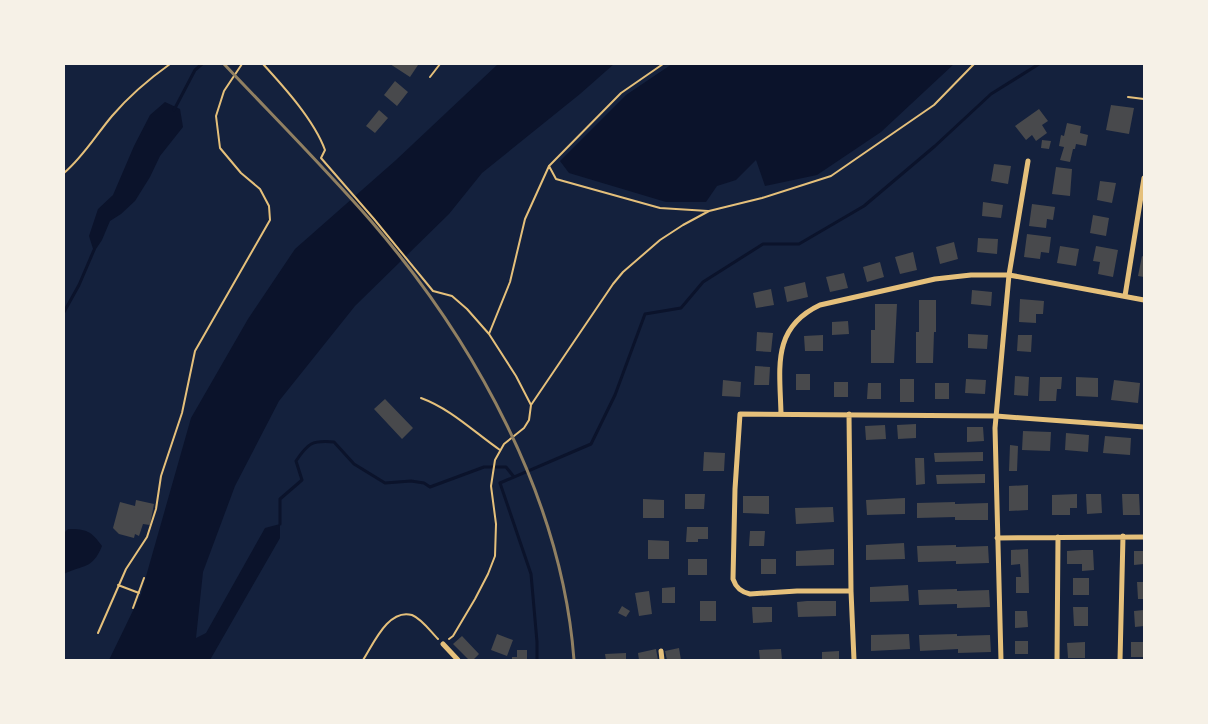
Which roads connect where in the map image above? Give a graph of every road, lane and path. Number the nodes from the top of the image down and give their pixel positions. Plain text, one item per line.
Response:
1 (170, 64) edge
2 (242, 64) edge
3 (263, 64) edge
4 (440, 64) edge
5 (664, 64) edge
6 (974, 64) edge
7 (430, 77) dead end
8 (1128, 97) dead end
9 (1144, 100) edge
10 (1028, 161) dead end
11 (549, 166) junction
12 (64, 173) edge
13 (1144, 178) edge
14 (709, 211) junction
15 (1009, 275) junction
16 (1125, 296) junction
17 (1144, 300) edge
18 (489, 334) junction
19 (421, 398) dead end
20 (531, 405) junction
21 (781, 414) junction
22 (849, 414) junction
23 (996, 416) junction
24 (1144, 427) edge
25 (500, 450) junction
26 (1123, 536) junction
27 (1058, 537) junction
28 (1144, 537) edge
29 (997, 538) junction
30 (144, 578) dead end
31 (118, 585) junction
32 (851, 591) junction
33 (139, 593) junction
34 (133, 608) dead end
35 (98, 633) dead end
36 (443, 644) junction
37 (661, 651) dead end
38 (363, 660) edge
39 (458, 660) edge
40 (662, 660) edge
41 (854, 660) edge
42 (1001, 660) edge
43 (1056, 660) edge
44 (1120, 660) edge

1 - 12 path
2 - 31 path
3 - 18 path
4 - 7 path
5 - 11 path
6 - 14 path
8 - 9 path
10 - 15 street
11 - 14 path
11 - 18 path
13 - 16 street
14 - 20 path
15 - 16 street
15 - 21 street
15 - 23 street
16 - 17 street
18 - 20 path
19 - 25 path
20 - 25 path
21 - 22 street
21 - 32 street
22 - 23 street
22 - 32 street
23 - 24 street
23 - 29 street
25 - 36 path
26 - 27 street
26 - 28 street
26 - 44 street
27 - 29 street
27 - 43 street
29 - 42 street
30 - 33 path
31 - 33 path
31 - 35 path
32 - 41 street
33 - 34 path
36 - 38 path
36 - 39 street
37 - 40 street

